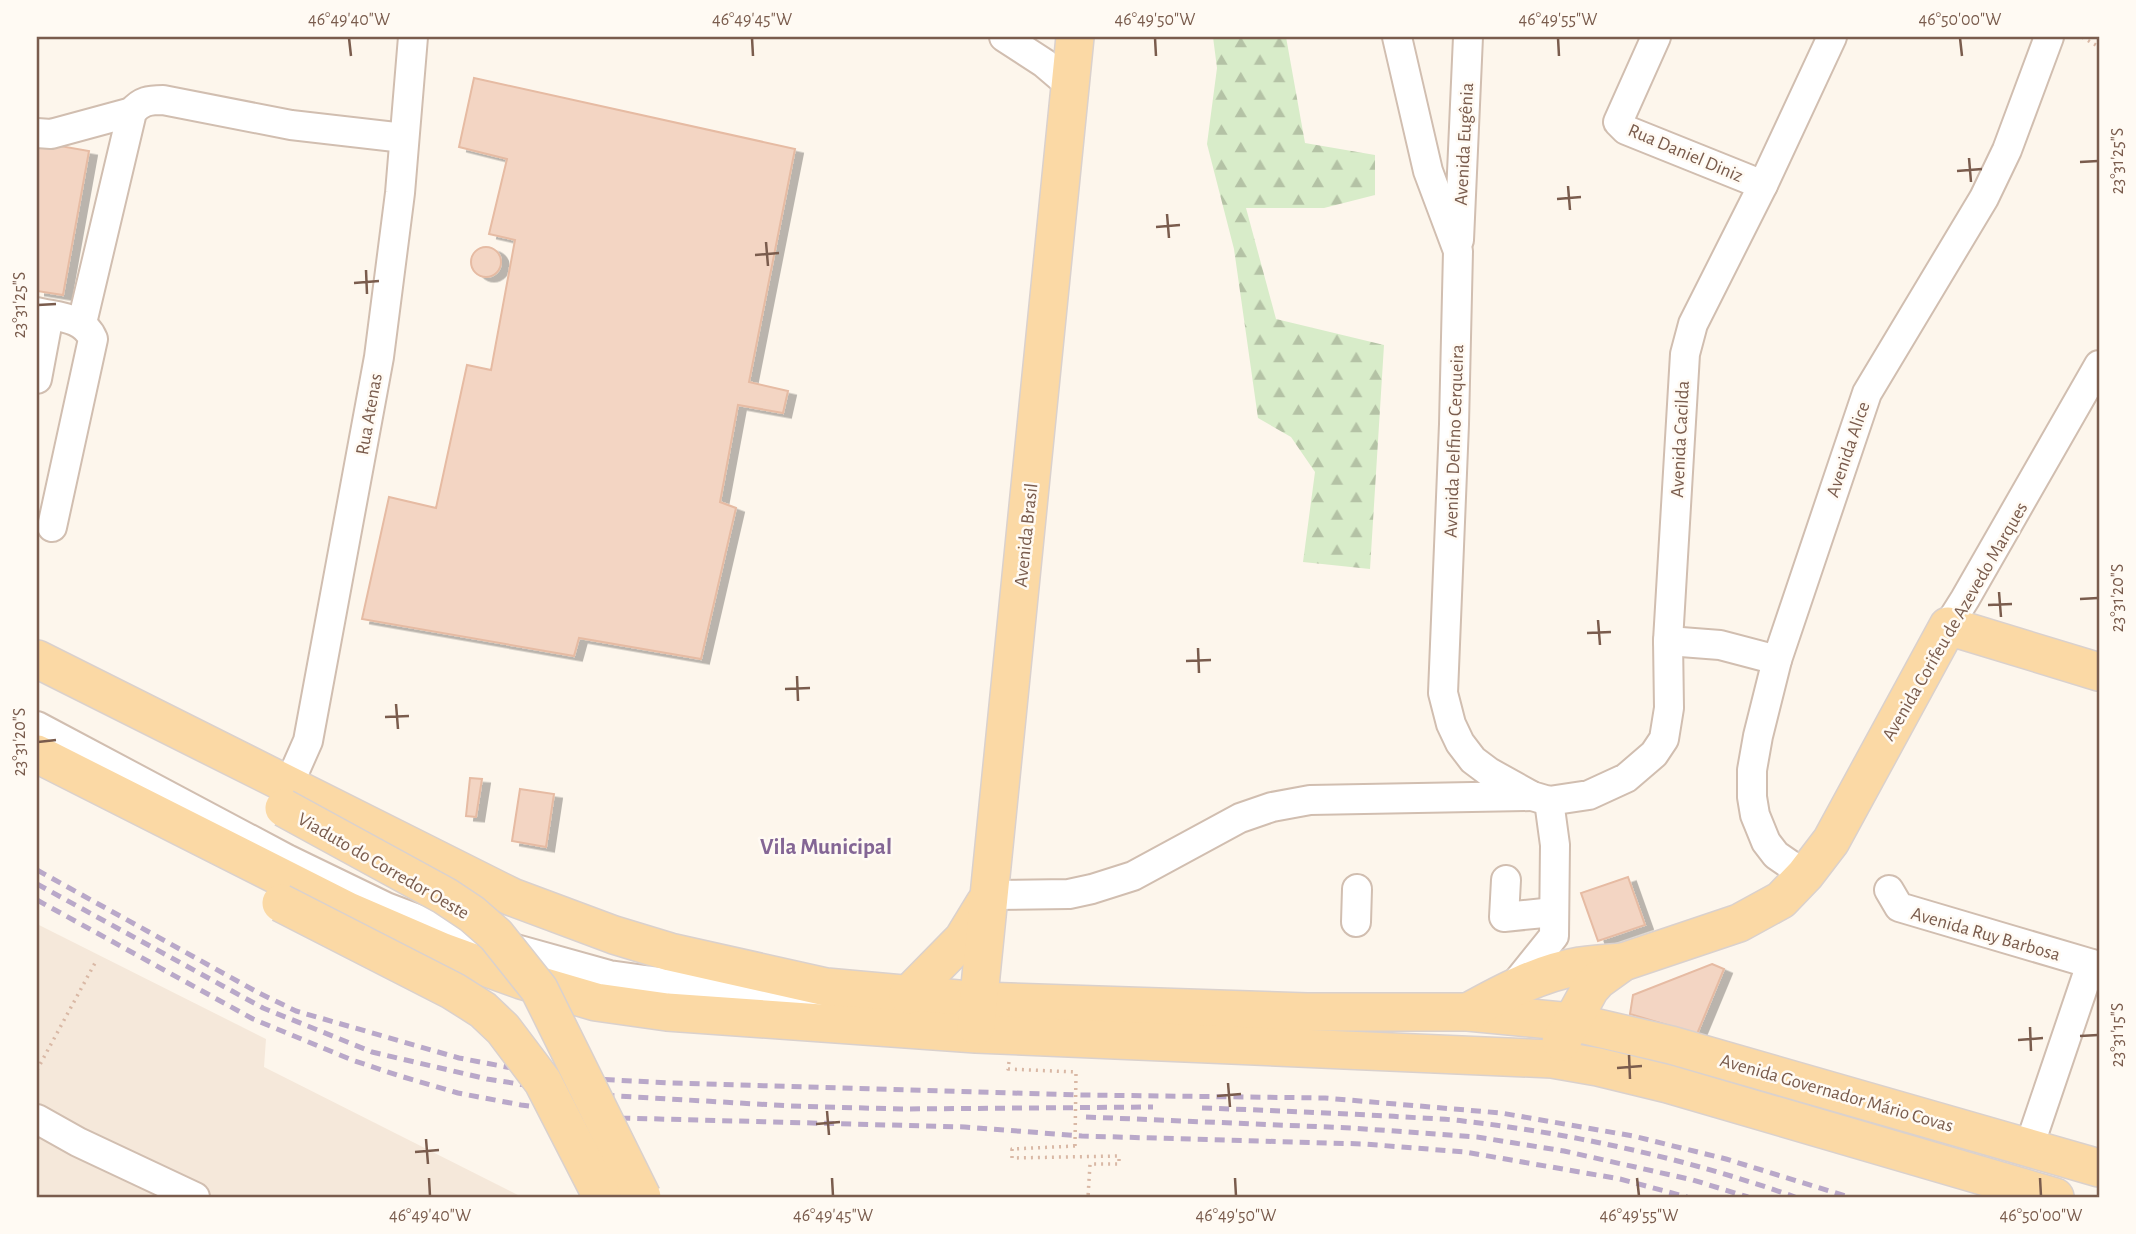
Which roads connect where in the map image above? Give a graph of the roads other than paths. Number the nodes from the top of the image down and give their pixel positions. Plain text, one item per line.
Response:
1 (413, 37) edge
2 (1004, 37) edge
3 (1076, 37) edge
4 (1397, 37) edge
5 (1468, 37) edge
6 (1656, 37) edge
7 (1832, 37) edge
8 (2049, 37) edge
9 (1071, 86) junction
10 (132, 112) junction
11 (37, 133) edge
12 (404, 138) junction
13 (1763, 185) junction
14 (1458, 251) junction
15 (43, 313) edge
16 (82, 323) junction
17 (2097, 376) edge
18 (37, 379) edge
19 (52, 527) dead end
20 (1948, 626) junction
21 (1668, 641) junction
22 (37, 659) edge
23 (1777, 660) junction
24 (2099, 672) edge
25 (37, 684) edge
26 (37, 726) edge
27 (37, 754) edge
28 (37, 770) edge
29 (287, 796) junction
30 (1541, 799) junction
31 (1805, 875) junction
32 (1506, 880) dead end
33 (1357, 888) dead end
34 (988, 895) junction
35 (1356, 922) dead end
36 (1554, 924) junction
37 (509, 946) junction
38 (443, 952) junction
39 (2096, 959) edge
40 (1623, 962) junction
41 (1580, 966) junction
42 (1513, 987) junction
43 (891, 993) junction
44 (1468, 1012) junction
45 (978, 1017) junction
46 (1572, 1022) junction
47 (1552, 1059) junction
48 (37, 1119) edge
49 (2029, 1147) junction
50 (2099, 1168) edge
51 (195, 1197) edge
52 (602, 1197) edge
53 (642, 1197) edge
54 (2055, 1197) edge

1 - 12 street, Rua Atenas
2 - 9 street
3 - 9 main road, Avenida Brasil
4 - 14 street, Avenida Delfino Cerqueira
5 - 14 street, Avenida Eugênia
6 - 13 street, Rua Daniel Diniz
7 - 13 street, Avenida Cacilda
8 - 23 street, Avenida Alice
9 - 34 main road, Avenida Brasil
10 - 11 street
10 - 12 street
10 - 16 street
12 - 29 street, Rua Atenas
13 - 21 street, Avenida Cacilda
14 - 30 street, Avenida Delfino Cerqueira
15 - 16 street
15 - 18 street
16 - 19 street
17 - 20 street, Avenida Corifeu de Azevedo Marques
20 - 24 main road
20 - 31 main road, Avenida Corifeu de Azevedo Marques
21 - 23 street
21 - 30 street, Avenida Cacilda
22 - 29 main road
23 - 31 street, Avenida Alice
25 - 29 main road, Viaduto do Corredor Oeste
26 - 37 street
27 - 38 main road
28 - 52 main road, bridge
29 - 43 main road
29 - 53 main road, Viaduto do Corredor Oeste, bridge
30 - 34 street, Avenida Cacilda
30 - 36 street
31 - 40 main road
32 - 36 street
33 - 35 street
34 - 43 main road
34 - 45 main road, Avenida Brasil
36 - 41 street
36 - 42 street
37 - 38 street
37 - 43 street
38 - 45 main road
39 - 39 street, Avenida Ruy Barbosa
39 - 49 street
40 - 41 main road
40 - 46 main road
41 - 42 main road
42 - 44 main road
43 - 45 main road
44 - 45 main road, Avenida Governador Mário Covas
44 - 46 main road, Avenida Governador Mário Covas
45 - 47 main road, Avenida Governador Mário Covas
46 - 47 main road
46 - 49 main road, Avenida Governador Mário Covas
47 - 54 main road, Avenida Governador Mário Covas
48 - 51 street
49 - 50 main road, Avenida Governador Mário Covas

